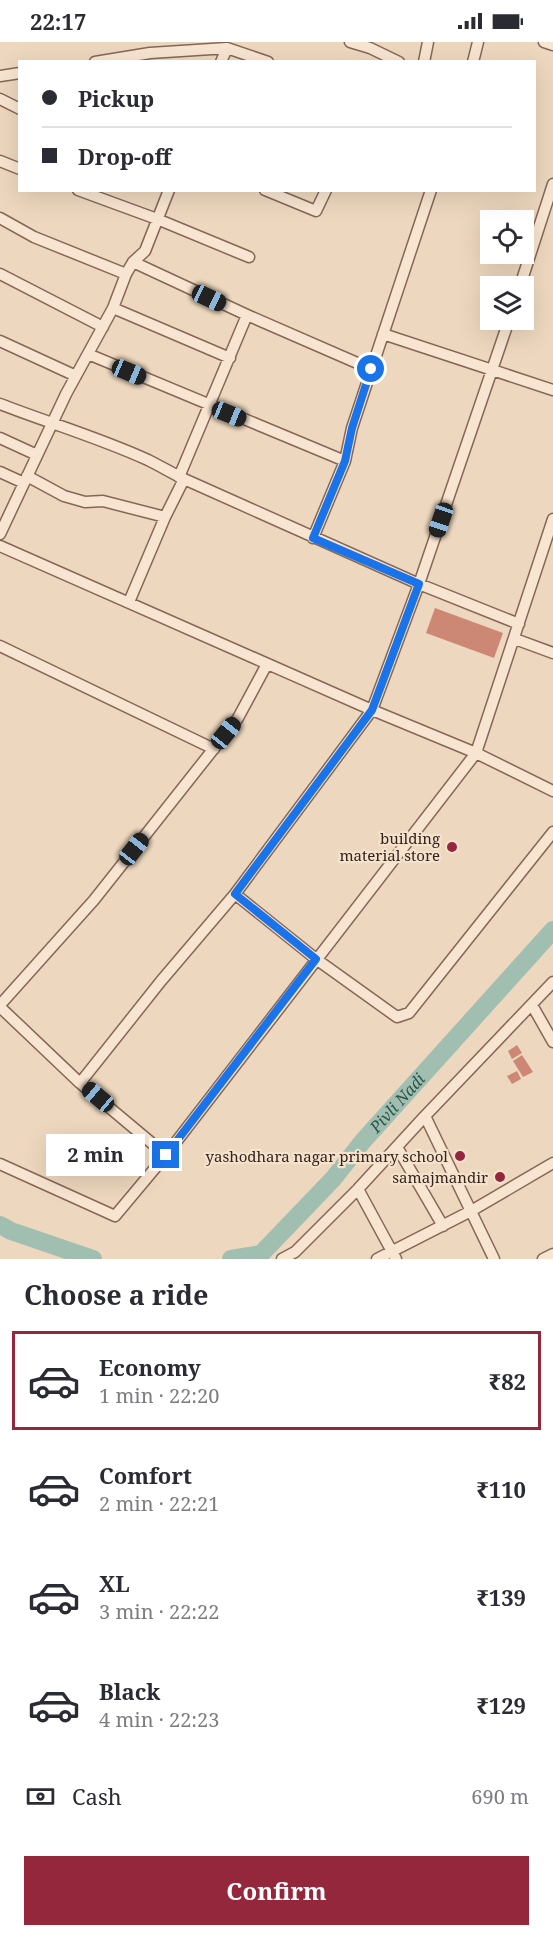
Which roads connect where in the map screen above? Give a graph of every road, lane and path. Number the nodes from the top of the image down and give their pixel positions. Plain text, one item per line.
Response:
1 (350, 42) edge
2 (428, 42) edge
3 (478, 42) edge
4 (544, 42) edge
5 (553, 45) edge
6 (227, 48) junction
7 (148, 57) edge
8 (116, 60) edge
9 (222, 60) edge
10 (262, 60) edge
11 (395, 60) edge
12 (424, 60) edge
13 (473, 60) edge
14 (18, 73) edge
15 (0, 76) edge
16 (0, 99) edge
17 (18, 108) edge
18 (0, 160) edge
19 (18, 168) edge
20 (553, 184) edge
21 (83, 192) edge
22 (168, 192) edge
23 (270, 192) edge
24 (325, 192) edge
25 (430, 192) edge
26 (0, 218) edge
27 (157, 219) junction
28 (249, 257) dead end
29 (133, 262) junction
30 (0, 274) edge
31 (126, 274) junction
32 (523, 276) edge
33 (113, 308) junction
34 (247, 315) junction
35 (103, 327) junction
36 (506, 330) edge
37 (383, 334) junction
38 (0, 340) edge
39 (88, 354) junction
40 (230, 358) junction
41 (371, 369) junction
42 (492, 371) junction
43 (76, 376) junction
44 (553, 390) edge
45 (0, 404) edge
46 (210, 406) junction
47 (51, 424) junction
48 (0, 438) edge
49 (37, 455) junction
50 (345, 461) junction
51 (0, 472) edge
52 (182, 478) junction
53 (25, 479) junction
54 (5, 511) edge
55 (165, 518) junction
56 (553, 519) edge
57 (0, 534) edge
58 (313, 538) junction
59 (0, 546) edge
60 (419, 584) junction
61 (129, 602) junction
62 (519, 624) junction
63 (515, 639) junction
64 (0, 646) edge
65 (553, 653) edge
66 (267, 664) junction
67 (372, 710) junction
68 (214, 749) junction
69 (476, 753) junction
70 (553, 791) edge
71 (553, 832) edge
72 (235, 894) junction
73 (316, 959) junction
74 (553, 983) edge
75 (532, 1005) junction
76 (0, 1006) edge
77 (553, 1042) edge
78 (80, 1083) junction
79 (425, 1116) junction
80 (397, 1147) junction
81 (166, 1155) junction
82 (553, 1163) edge
83 (0, 1164) edge
84 (358, 1189) junction
85 (471, 1211) junction
86 (443, 1226) junction
87 (553, 1254) edge
88 (394, 1255) edge
89 (282, 1259) edge
90 (377, 1259) edge
91 (494, 1259) edge
92 (543, 1259) edge

1 - 11 street
2 - 12 street
3 - 13 street
4 - 5 street
6 - 7 street
6 - 9 street
6 - 10 street
7 - 8 street
14 - 15 street
16 - 17 street
18 - 19 street
20 - 32 street
21 - 27 street
22 - 27 street
23 - 24 street
25 - 37 street
26 - 31 street
27 - 28 street
27 - 29 street
29 - 31 street
29 - 34 street
30 - 35 street
31 - 33 street
33 - 35 street
33 - 40 street
34 - 40 street
34 - 41 street
35 - 39 street
36 - 42 street
37 - 41 street
37 - 42 street
38 - 43 street
39 - 43 street
39 - 46 street
40 - 46 street
41 - 50 street
42 - 44 street
42 - 60 street
43 - 47 street
45 - 47 street
46 - 50 street
46 - 52 street
47 - 49 street
47 - 52 street
48 - 49 street
49 - 53 street
50 - 58 street
51 - 53 street
52 - 55 street
52 - 58 street
53 - 54 street
53 - 55 street
54 - 57 street
55 - 61 street
56 - 62 street
58 - 60 street
59 - 61 street
60 - 62 street
60 - 67 street
61 - 66 street
62 - 63 street
63 - 65 street
63 - 69 street
64 - 68 street
66 - 67 street
66 - 68 street
67 - 69 street
67 - 72 street
68 - 76 street
69 - 70 street
69 - 73 street
71 - 73 street
72 - 73 street
72 - 78 street
73 - 81 street
74 - 75 street
75 - 77 street
75 - 79 street
76 - 78 street
78 - 81 street
79 - 80 street
79 - 85 street
80 - 84 street
80 - 86 street
81 - 83 street
82 - 85 street
84 - 88 street
84 - 89 street
85 - 86 street
85 - 91 street
86 - 88 street
87 - 92 street
88 - 90 street

